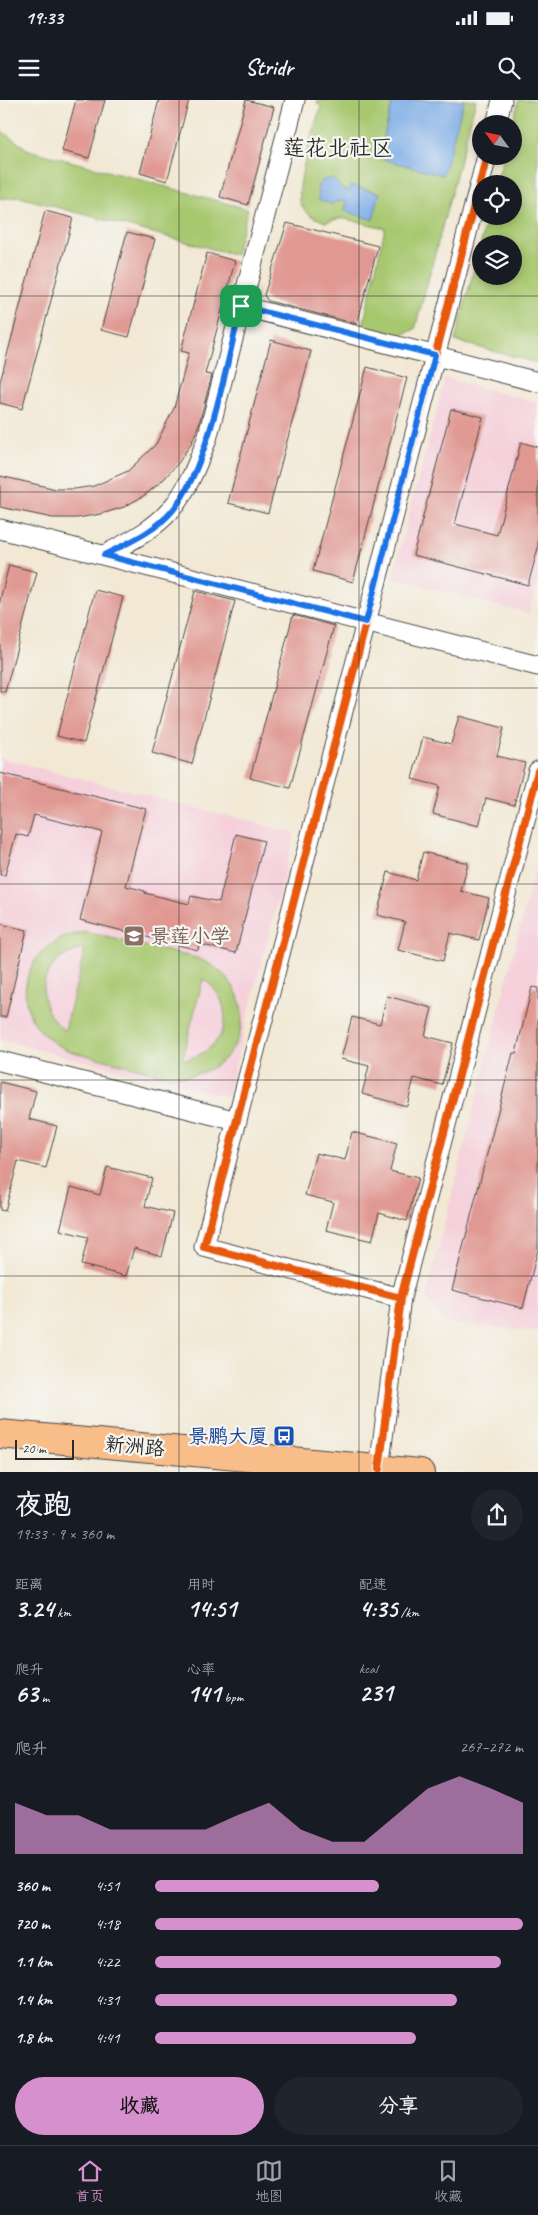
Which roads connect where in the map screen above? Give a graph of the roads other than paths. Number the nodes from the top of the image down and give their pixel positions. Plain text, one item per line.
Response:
1 (295, 100) edge
2 (502, 100) edge
3 (498, 115) edge
4 (485, 165) edge
5 (241, 306) junction
6 (435, 355) junction
7 (538, 382) edge
8 (0, 529) edge
9 (104, 555) junction
10 (366, 622) junction
11 (537, 664) edge
12 (538, 771) edge
13 (0, 1061) edge
14 (237, 1121) junction
15 (401, 1298) junction
16 (0, 1434) edge
17 (379, 1469) junction
18 (420, 1472) edge

1 - 5 street
2 - 3 street
4 - 6 street
5 - 6 street
5 - 9 street
6 - 7 street
6 - 10 street
8 - 9 street
9 - 10 street
10 - 11 street
10 - 14 street
12 - 15 street
13 - 14 street
14 - 15 street
15 - 17 street
16 - 17 main road, 新洲路
17 - 18 main road, 新洲路

